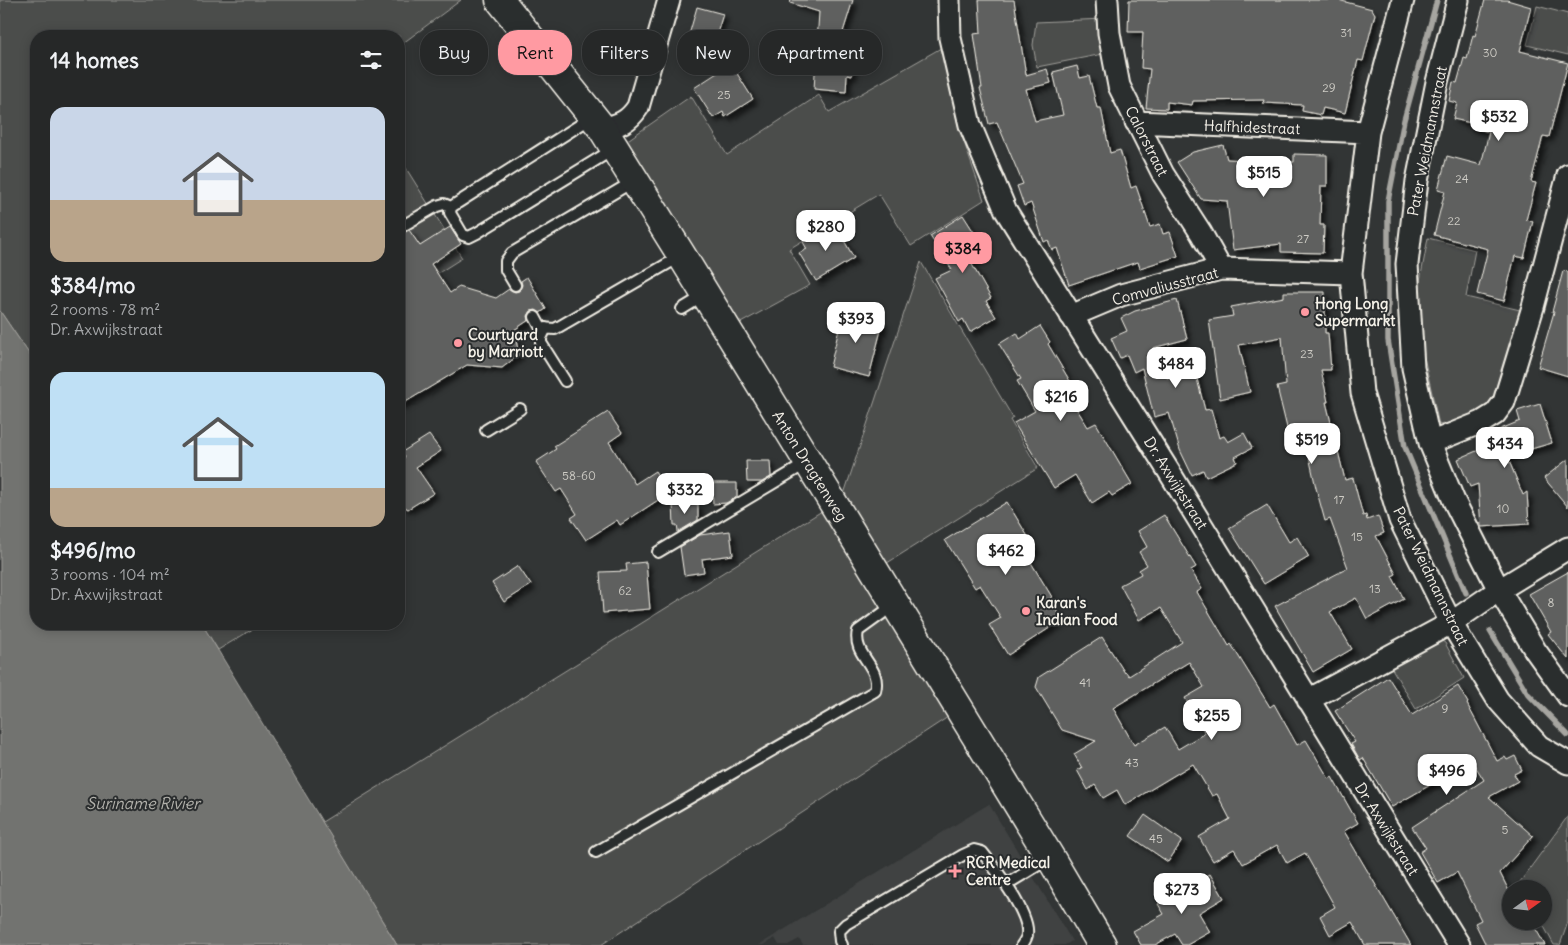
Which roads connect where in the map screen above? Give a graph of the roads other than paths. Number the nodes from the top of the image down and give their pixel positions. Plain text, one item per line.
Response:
1 (500, 0) edge
2 (669, 0) edge
3 (950, 0) edge
4 (1107, 0) edge
5 (1403, 0) edge
6 (1458, 0) edge
7 (1136, 122) junction
8 (603, 131) junction
9 (1368, 132) junction
10 (1568, 175) edge
11 (635, 180) junction
12 (451, 207) junction
13 (405, 225) edge
14 (682, 256) junction
15 (1221, 270) junction
16 (1351, 273) junction
17 (515, 285) dead end
18 (706, 294) junction
19 (682, 309) dead end
20 (534, 316) dead end
21 (1071, 316) junction
22 (546, 328) junction
23 (565, 381) dead end
24 (520, 409) dead end
25 (486, 430) dead end
26 (1430, 443) junction
27 (808, 463) junction
28 (1568, 548) edge
29 (658, 552) dead end
30 (1499, 590) junction
31 (895, 604) junction
32 (1451, 623) junction
33 (1568, 696) edge
34 (1308, 700) junction
35 (1568, 763) edge
36 (596, 852) dead end
37 (1050, 857) junction
38 (1007, 884) junction
39 (842, 945) edge
40 (1022, 945) edge
41 (1102, 945) edge
42 (1459, 945) edge

1 - 8 main road, Anton Dragtenweg
2 - 8 street
3 - 21 street, Dr. Axwijkstraat
4 - 7 street, Calorstraat
5 - 9 street, Pater Weidmannstraat
6 - 26 street, Pater Weidmannstraat
7 - 9 street, Halfhidestraat
7 - 15 street, Calorstraat
8 - 11 main road, Anton Dragtenweg
8 - 12 lane
8 - 12 lane
9 - 16 street, Pater Weidmannstraat
10 - 26 street
11 - 14 main road, Anton Dragtenweg
11 - 17 lane
12 - 13 lane
14 - 18 main road, Anton Dragtenweg
14 - 22 lane
15 - 16 street, Comvaliusstraat
15 - 21 street, Comvaliusstraat
16 - 32 street, Pater Weidmannstraat
18 - 19 lane
18 - 27 main road, Anton Dragtenweg
20 - 22 lane
21 - 34 street, Dr. Axwijkstraat
22 - 23 lane
24 - 25 lane
26 - 30 street, Pater Weidmannstraat
27 - 29 lane
27 - 31 main road, Anton Dragtenweg
28 - 30 street
30 - 32 street
30 - 33 street, Pater Weidmannstraat
31 - 36 lane
31 - 37 main road, Anton Dragtenweg
32 - 34 street
32 - 35 street, Pater Weidmannstraat
34 - 42 street, Dr. Axwijkstraat
37 - 38 lane
37 - 41 main road, Anton Dragtenweg
38 - 39 lane
38 - 40 lane

